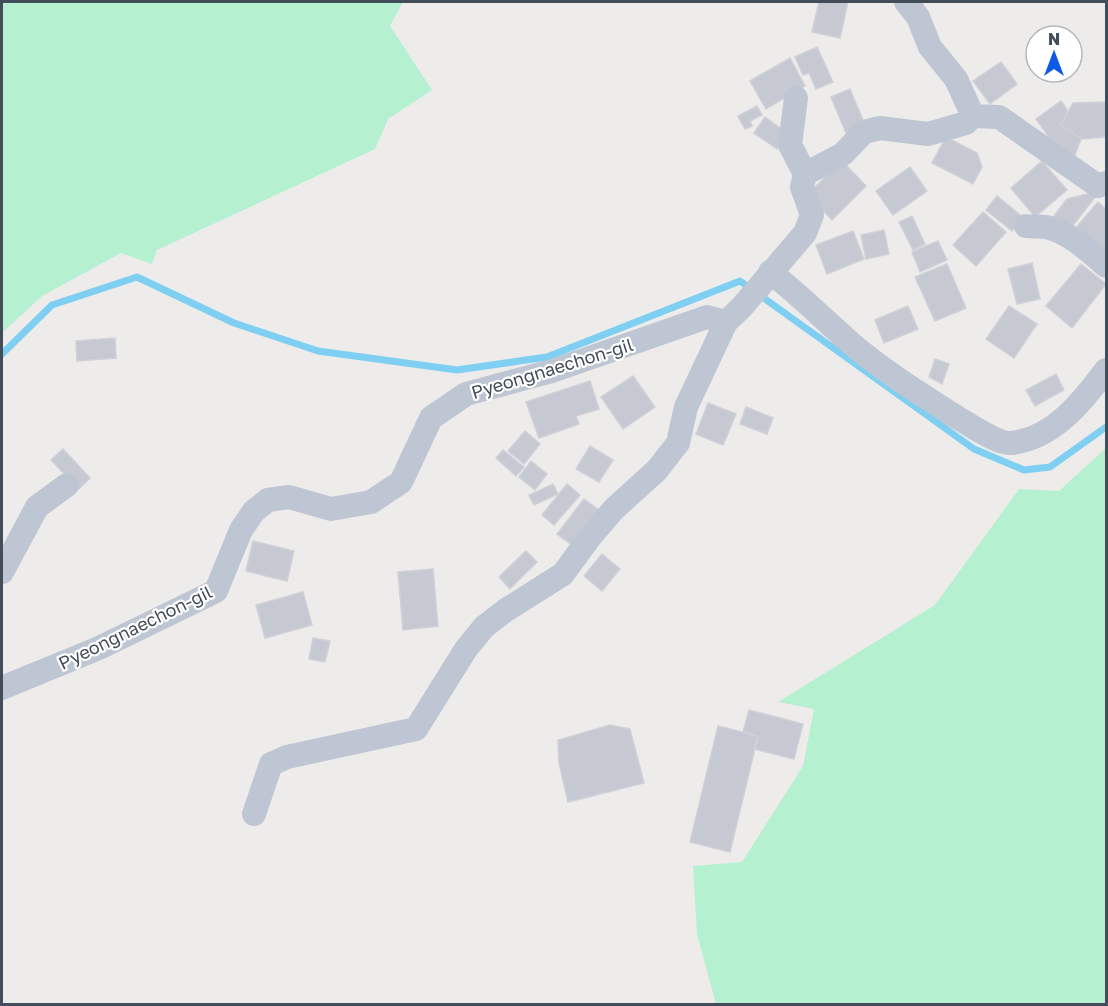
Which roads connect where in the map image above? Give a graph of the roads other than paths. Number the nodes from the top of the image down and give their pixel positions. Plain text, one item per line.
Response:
1 (906, 2) edge
2 (796, 98) dead end
3 (973, 117) junction
4 (805, 174) junction
5 (1107, 183) edge
6 (1026, 226) dead end
7 (1107, 266) edge
8 (767, 277) junction
9 (734, 315) junction
10 (1107, 370) edge
11 (67, 485) dead end
12 (2, 572) edge
13 (2, 688) edge
14 (254, 814) dead end

1 - 3 street
2 - 4 street
3 - 4 street
3 - 5 street
4 - 8 street
6 - 7 street
8 - 9 street
8 - 10 street
9 - 13 street, Pyeongnaechon-gil
9 - 14 street
11 - 12 street

